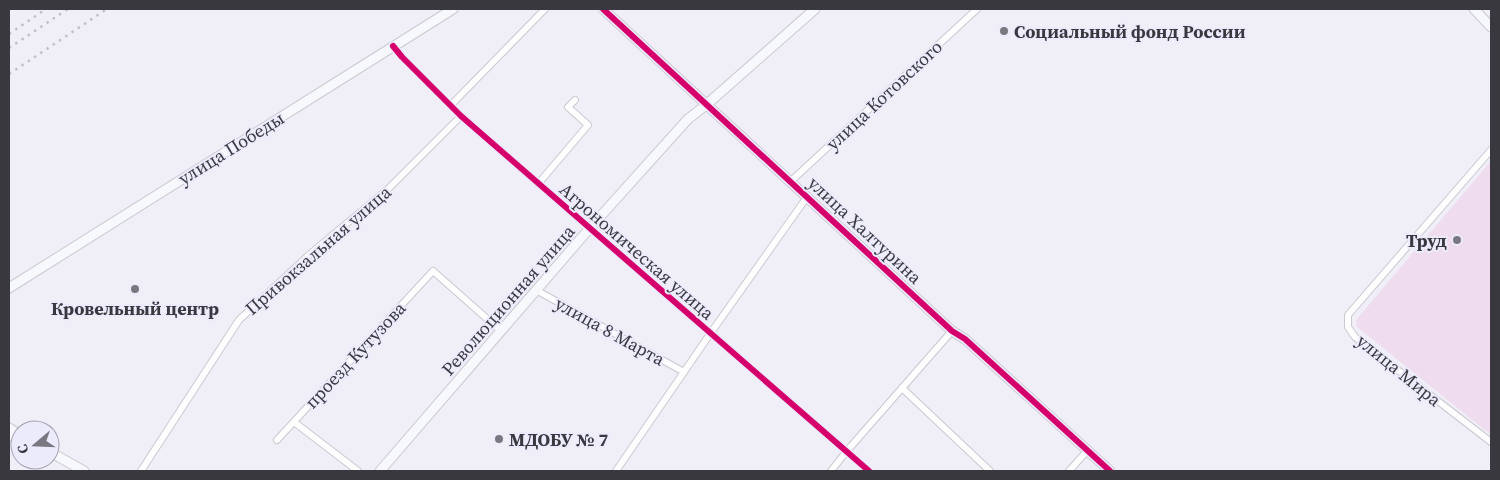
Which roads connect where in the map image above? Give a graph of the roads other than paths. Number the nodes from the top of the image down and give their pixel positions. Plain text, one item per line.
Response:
1 (453, 9) edge
2 (545, 9) edge
3 (603, 9) edge
4 (816, 9) edge
5 (977, 9) edge
6 (1474, 9) edge
7 (1491, 27) edge
8 (393, 46) junction
9 (575, 100) dead end
10 (451, 105) junction
11 (706, 105) junction
12 (461, 116) junction
13 (1491, 150) edge
14 (790, 182) junction
15 (538, 184) junction
16 (807, 197) junction
17 (589, 229) junction
18 (9, 288) edge
19 (536, 290) junction
20 (501, 331) junction
21 (952, 331) junction
22 (710, 334) junction
23 (684, 372) junction
24 (902, 388) junction
25 (294, 422) junction
26 (277, 440) dead end
27 (1491, 442) edge
28 (1087, 451) junction
29 (846, 452) junction
30 (60, 458) edge
31 (84, 471) edge
32 (141, 471) edge
33 (358, 471) edge
34 (380, 471) edge
35 (616, 471) edge
36 (831, 471) edge
37 (869, 471) edge
38 (990, 471) edge
39 (1069, 471) edge
40 (1110, 471) edge

1 - 8 street, улица Победы
2 - 10 street
3 - 11 street, улица Халтурина
4 - 11 street, Революционная улица
5 - 14 street, улица Котовского
6 - 7 street
8 - 10 street, Агрономическая улица
8 - 18 street, улица Победы
9 - 15 street, Агрономическая улица
10 - 12 street, Агрономическая улица
11 - 14 street, улица Халтурина
11 - 17 street, Революционная улица
12 - 15 street, Агрономическая улица
12 - 32 street, Привокзальная улица
13 - 27 street, улица Мира
14 - 16 street, улица Халтурина
15 - 17 street, Агрономическая улица
16 - 21 street, улица Халтурина
16 - 22 street
17 - 19 street, Революционная улица
17 - 22 street, Агрономическая улица
19 - 20 street, Революционная улица
19 - 23 street, улица 8 Марта
20 - 25 street, проезд Кутузова
20 - 34 street, Революционная улица
21 - 24 street
21 - 28 street, улица Халтурина
22 - 23 street
22 - 29 street, Агрономическая улица
23 - 35 street
24 - 29 street
24 - 38 street
25 - 26 street, проезд Кутузова
25 - 33 street
28 - 39 street
28 - 40 street, улица Халтурина
29 - 36 street
29 - 37 street, Агрономическая улица
30 - 31 street

